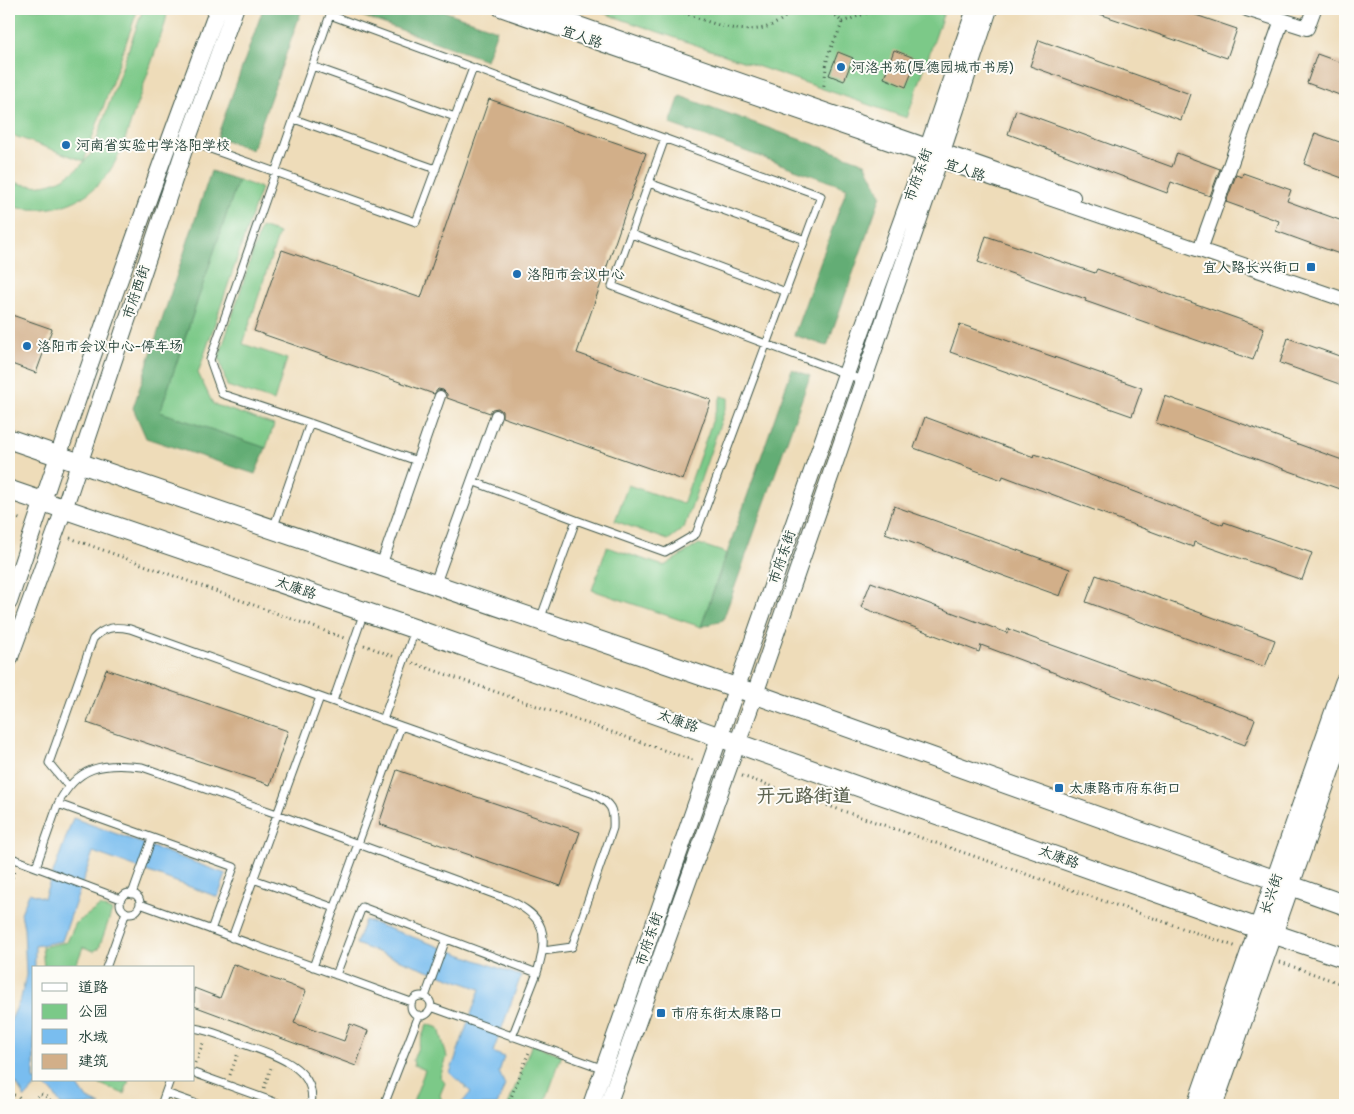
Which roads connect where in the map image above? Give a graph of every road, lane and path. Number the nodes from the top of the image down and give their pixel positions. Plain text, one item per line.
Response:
1 (218, 9) edge
2 (235, 9) edge
3 (500, 9) edge
4 (536, 9) edge
5 (675, 9) edge
6 (793, 9) edge
7 (817, 9) edge
8 (873, 9) edge
9 (975, 9) edge
10 (989, 9) edge
11 (1249, 9) edge
12 (1314, 9) edge
13 (1282, 20) junction
14 (842, 22) junction
15 (312, 66) junction
16 (473, 68) junction
17 (823, 89) dead end
18 (455, 116) junction
19 (294, 118) junction
20 (171, 135) junction
21 (665, 138) junction
22 (187, 141) junction
23 (933, 154) junction
24 (436, 169) junction
25 (275, 172) junction
26 (649, 183) junction
27 (631, 234) junction
28 (805, 240) junction
29 (1201, 245) junction
30 (1345, 291) edge
31 (786, 292) junction
32 (1345, 300) edge
33 (766, 344) junction
34 (846, 374) junction
35 (862, 380) junction
36 (440, 396) dead end
37 (496, 415) dead end
38 (310, 423) junction
39 (9, 439) edge
40 (58, 456) junction
41 (417, 461) junction
42 (78, 463) junction
43 (472, 481) junction
44 (9, 490) edge
45 (43, 502) junction
46 (64, 509) junction
47 (9, 515) edge
48 (576, 520) junction
49 (35, 524) junction
50 (273, 529) junction
51 (55, 532) junction
52 (381, 566) junction
53 (435, 584) junction
54 (9, 602) edge
55 (364, 611) junction
56 (540, 620) junction
57 (415, 629) junction
58 (353, 642) junction
59 (9, 660) edge
60 (404, 660) junction
61 (1345, 682) edge
62 (736, 688) junction
63 (755, 694) junction
64 (320, 697) junction
65 (333, 701) junction
66 (383, 720) junction
67 (401, 726) junction
68 (1345, 726) edge
69 (728, 739) junction
70 (710, 766) junction
71 (726, 771) junction
72 (68, 786) junction
73 (58, 804) junction
74 (277, 814) junction
75 (151, 841) junction
76 (358, 844) junction
77 (9, 857) edge
78 (18, 860) junction
79 (36, 867) junction
80 (253, 879) junction
81 (1283, 884) junction
82 (9, 887) edge
83 (132, 894) junction
84 (121, 899) junction
85 (140, 904) junction
86 (1345, 905) edge
87 (335, 908) junction
88 (126, 912) junction
89 (211, 930) junction
90 (1266, 931) junction
91 (232, 938) junction
92 (445, 943) junction
93 (543, 951) junction
94 (1258, 954) junction
95 (1345, 958) edge
96 (107, 966) edge
97 (313, 967) junction
98 (537, 973) junction
99 (336, 975) junction
100 (1345, 985) edge
101 (425, 997) junction
102 (412, 1002) junction
103 (431, 1007) junction
104 (419, 1015) junction
105 (195, 1028) edge
106 (207, 1031) junction
107 (512, 1037) junction
108 (242, 1043) junction
109 (532, 1044) junction
110 (276, 1055) junction
111 (198, 1056) dead end
112 (232, 1069) dead end
113 (611, 1072) junction
114 (195, 1073) edge
115 (169, 1082) edge
116 (266, 1082) dead end
117 (166, 1093) junction
118 (9, 1094) edge
119 (26, 1105) edge
120 (32, 1105) edge
121 (54, 1105) edge
122 (161, 1105) edge
123 (200, 1105) edge
124 (284, 1105) edge
125 (311, 1105) edge
126 (384, 1105) edge
127 (508, 1105) edge
128 (591, 1105) edge
129 (608, 1105) edge
130 (1197, 1105) edge
131 (1213, 1105) edge

1 - 20 street, 市府西街
2 - 22 street, 市府西街
3 - 23 street, 宜人路
4 - 23 street, 宜人路
5 - 6 path
7 - 14 path
8 - 14 path
9 - 23 street, 市府东街
10 - 23 street, 市府东街
11 - 13 street
12 - 13 street
13 - 29 street
14 - 17 path
15 - 16 lane
15 - 18 lane
15 - 19 lane
16 - 18 lane
16 - 21 lane
18 - 24 lane
19 - 24 lane
19 - 25 lane
20 - 22 lane
20 - 40 street, 市府西街
21 - 26 lane
21 - 28 lane
22 - 25 lane
22 - 42 street, 市府西街
23 - 29 street, 宜人路
23 - 34 street, 市府东街
23 - 35 street, 市府东街
24 - 25 lane
25 - 38 lane
26 - 27 lane
26 - 28 lane
27 - 31 lane
27 - 33 lane
28 - 31 lane
29 - 30 street, 宜人路
29 - 32 street, 宜人路
31 - 33 lane
33 - 34 lane
33 - 48 lane
34 - 35 lane
34 - 62 street, 市府东街
35 - 63 street, 市府东街
36 - 41 street
37 - 43 street
38 - 41 lane
38 - 50 lane
39 - 40 main road
40 - 42 main road
40 - 45 street, 市府西街
41 - 52 street
42 - 46 street, 市府西街
42 - 50 main road
43 - 48 lane
43 - 53 street
44 - 45 main road, 太康路
45 - 46 main road, 太康路
45 - 49 street, 市府西街
46 - 51 street, 市府西街
46 - 55 main road, 太康路
47 - 49 path
48 - 56 lane
49 - 54 street, 市府西街
50 - 52 main road
51 - 58 path
51 - 59 street, 市府西街
52 - 53 main road
53 - 56 main road
55 - 57 main road, 太康路
55 - 58 lane
56 - 62 main road
57 - 60 lane
57 - 69 main road, 太康路
58 - 60 path
58 - 65 lane
60 - 66 lane
60 - 70 path
61 - 81 main road, 长兴街
62 - 63 main road
62 - 69 street, 市府东街
63 - 69 street, 市府东街
63 - 81 main road
64 - 65 lane
64 - 72 lane
64 - 74 lane
65 - 66 lane
66 - 67 lane
67 - 76 lane
67 - 93 lane
68 - 81 main road, 长兴街
69 - 70 street, 市府东街
69 - 71 street, 市府东街
69 - 90 main road, 太康路
70 - 113 street, 市府东街
71 - 94 path
71 - 113 street, 市府东街
72 - 73 lane
72 - 74 lane
73 - 75 lane
73 - 79 lane
74 - 76 lane
74 - 80 lane
75 - 83 lane
75 - 89 lane
76 - 87 lane
76 - 93 lane
77 - 78 lane
78 - 79 lane
78 - 82 path
79 - 84 lane
80 - 87 lane
80 - 91 lane
81 - 86 main road
81 - 90 main road, 长兴街
83 - 84 lane
83 - 85 lane
84 - 88 lane
85 - 88 lane
85 - 89 lane
87 - 97 lane
88 - 96 lane
89 - 91 lane
90 - 94 main road, 长兴街
90 - 95 main road, 太康路
91 - 97 lane
92 - 98 lane
92 - 99 lane
92 - 101 lane
93 - 98 lane
94 - 100 path
94 - 130 main road, 长兴街
94 - 131 main road, 长兴街
97 - 99 lane
98 - 107 lane
99 - 102 lane
101 - 102 lane
101 - 103 lane
102 - 104 lane
103 - 104 lane
103 - 107 lane
104 - 126 lane
105 - 106 lane
106 - 108 lane
106 - 111 path
107 - 109 lane
108 - 110 lane
108 - 112 path
109 - 113 lane
109 - 127 path
110 - 116 path
110 - 125 lane
113 - 128 street, 市府东街
113 - 129 street, 市府东街
114 - 124 lane
115 - 117 lane
117 - 122 lane
117 - 123 lane
118 - 119 path
120 - 121 path

